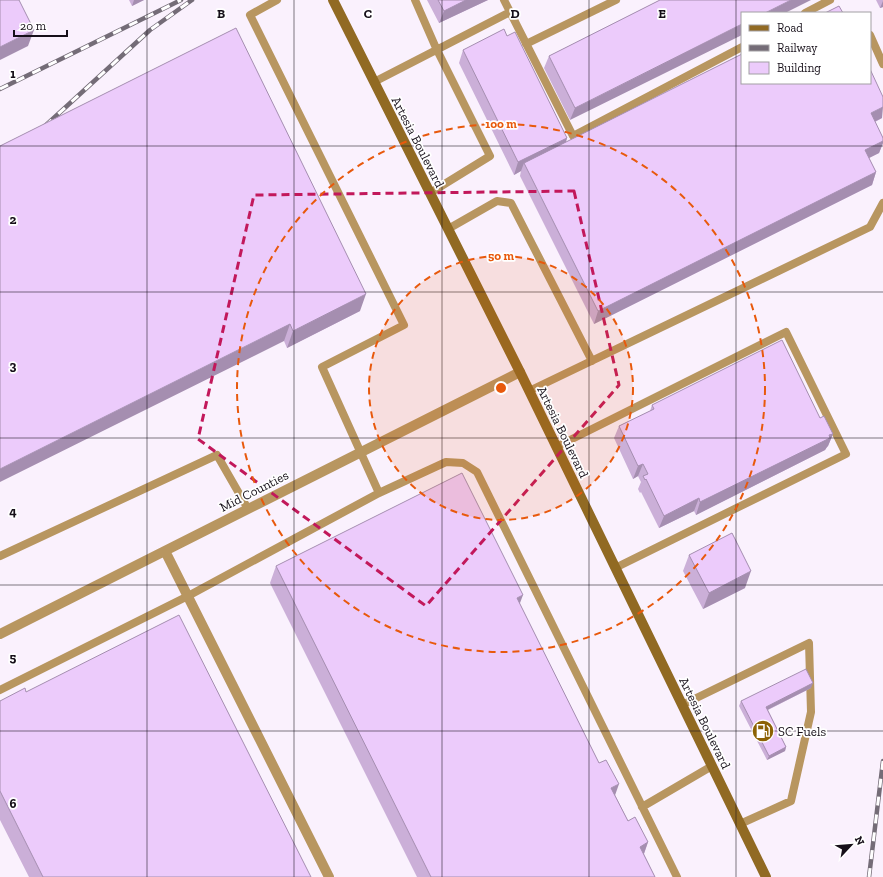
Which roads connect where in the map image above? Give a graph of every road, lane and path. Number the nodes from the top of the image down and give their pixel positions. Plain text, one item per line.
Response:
1 (277, 0) edge
2 (333, 0) edge
3 (415, 0) edge
4 (616, 0) edge
5 (830, 0) edge
6 (507, 1) edge
7 (510, 12) junction
8 (807, 12) edge
9 (871, 37) edge
10 (526, 44) junction
11 (741, 47) edge
12 (436, 48) junction
13 (883, 64) edge
14 (374, 82) junction
15 (430, 193) junction
16 (883, 203) edge
17 (448, 229) junction
18 (592, 361) junction
19 (520, 372) junction
20 (529, 391) junction
21 (556, 447) junction
22 (361, 452) junction
23 (379, 493) junction
24 (248, 509) junction
25 (165, 551) junction
26 (0, 556) edge
27 (615, 568) junction
28 (188, 596) junction
29 (0, 634) edge
30 (0, 690) edge
31 (682, 705) junction
32 (712, 766) junction
33 (642, 807) junction
34 (740, 824) junction
35 (329, 877) edge
36 (677, 877) edge
37 (766, 877) edge

1 - 22 lane
2 - 14 main road, Artesia Boulevard
3 - 12 lane
4 - 10 lane
5 - 8 lane
6 - 7 lane
7 - 10 lane
7 - 12 lane
9 - 13 lane
10 - 11 lane
12 - 14 lane
12 - 15 lane
14 - 15 main road, Artesia Boulevard
15 - 17 main road, Artesia Boulevard
16 - 18 lane
17 - 18 lane
17 - 19 main road, Artesia Boulevard
18 - 20 lane
19 - 20 main road, Artesia Boulevard
19 - 22 street, Mid Counties
20 - 21 main road, Artesia Boulevard
21 - 27 main road, Artesia Boulevard
21 - 27 lane
22 - 23 lane
22 - 24 street, Mid Counties
23 - 28 lane
23 - 33 lane
24 - 25 street, Mid Counties
24 - 26 lane
25 - 28 street
25 - 29 street, Mid Counties
27 - 31 main road, Artesia Boulevard
28 - 30 lane
28 - 35 street
31 - 32 main road, Artesia Boulevard
31 - 34 lane
32 - 33 lane
32 - 34 main road, Artesia Boulevard
33 - 36 lane
34 - 37 main road, Artesia Boulevard

